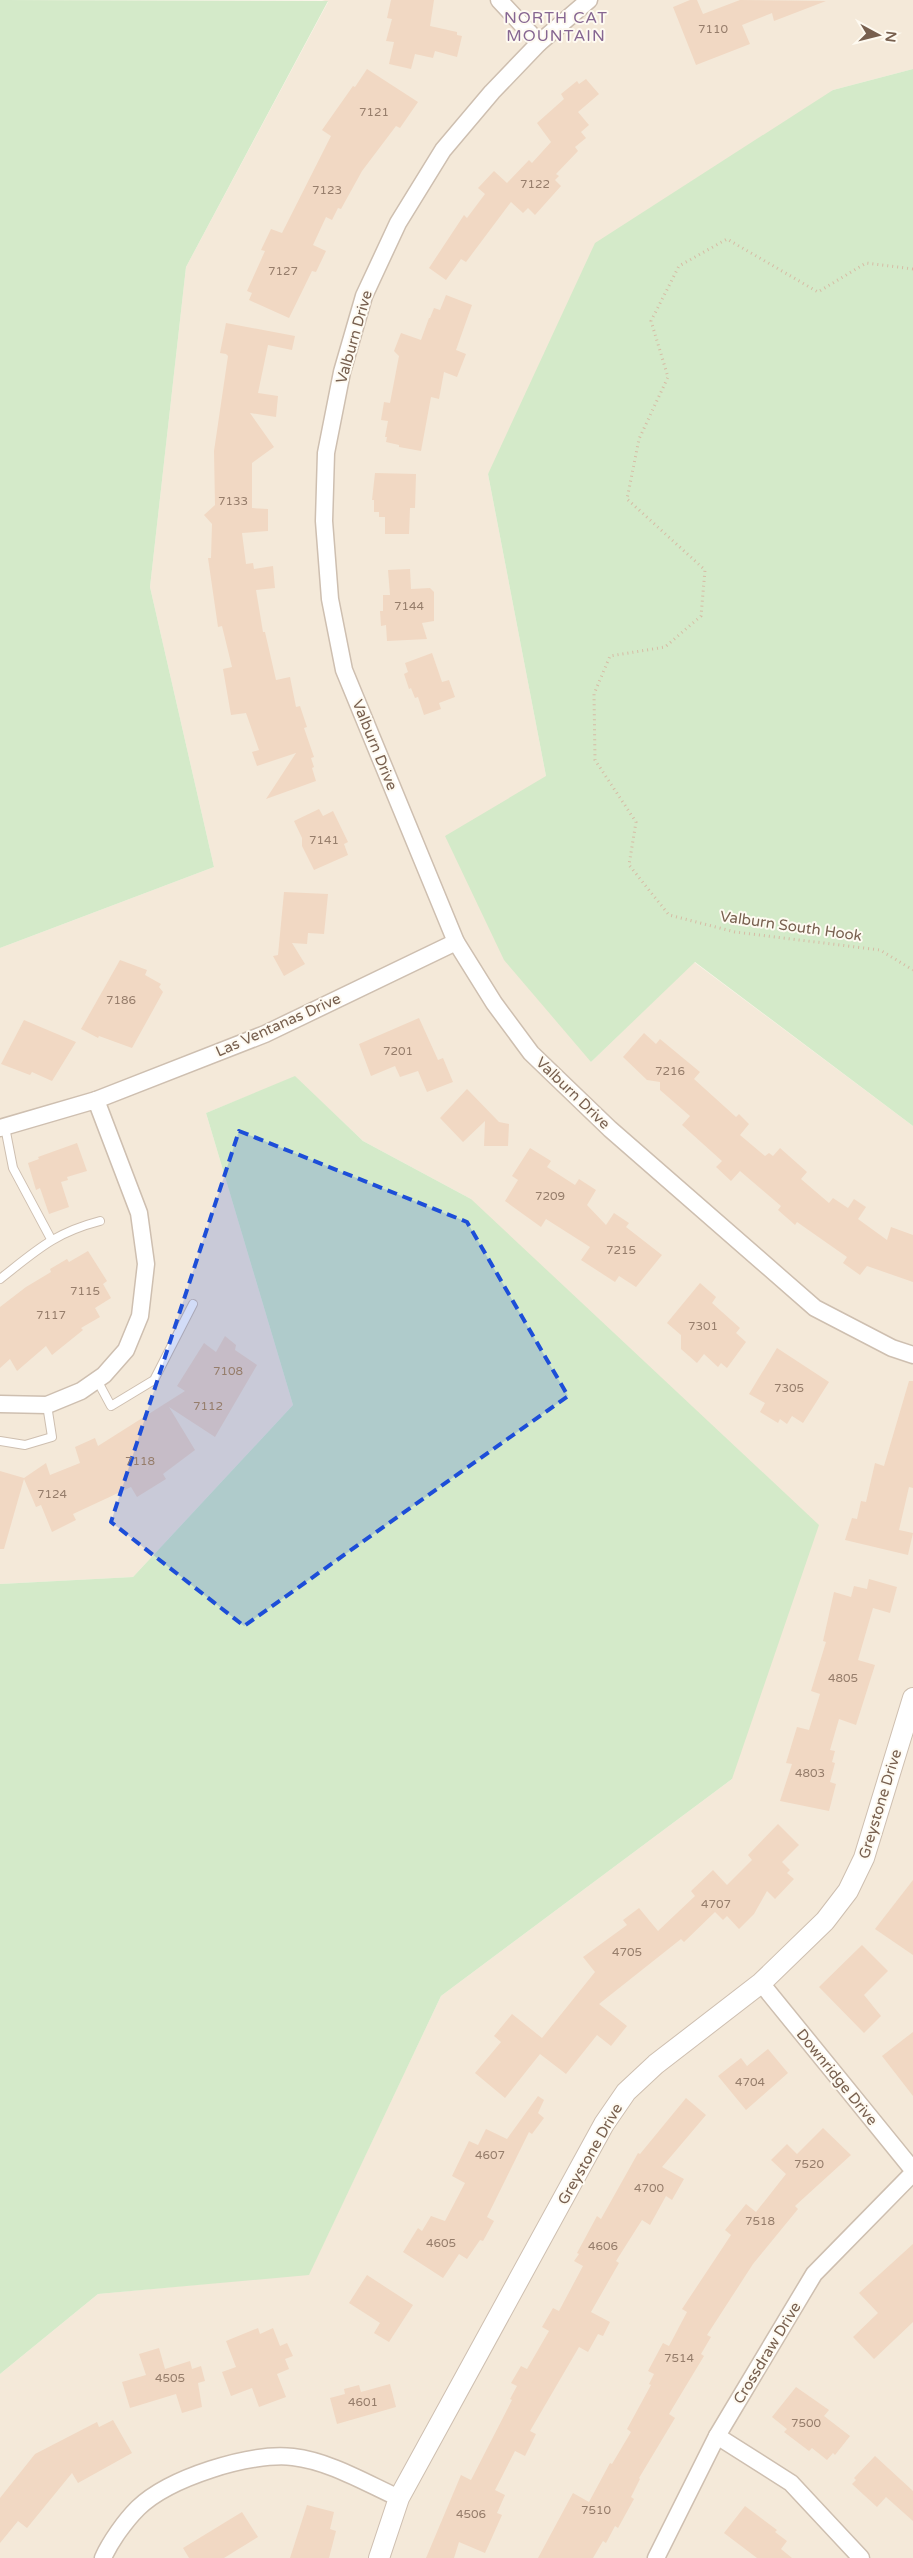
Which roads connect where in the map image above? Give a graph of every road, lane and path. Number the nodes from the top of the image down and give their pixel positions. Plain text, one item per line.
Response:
1 (498, 0) edge
2 (589, 0) edge
3 (540, 43) junction
4 (913, 269) edge
5 (456, 942) junction
6 (913, 970) edge
7 (96, 1100) junction
8 (2, 1128) edge
9 (100, 1221) dead end
10 (51, 1239) junction
11 (0, 1278) edge
12 (193, 1304) dead end
13 (913, 1355) edge
14 (97, 1380) junction
15 (0, 1404) edge
16 (46, 1405) junction
17 (0, 1441) edge
18 (913, 1698) edge
19 (761, 1984) junction
20 (913, 2172) edge
21 (717, 2436) junction
22 (399, 2498) junction
23 (103, 2558) edge
24 (379, 2558) edge
25 (656, 2558) edge
26 (861, 2558) edge

1 - 3 street
2 - 3 street, Valburn Drive
3 - 5 street, Valburn Drive
4 - 6 path, Valburn South Hook
5 - 7 street, Las Ventanas Drive
5 - 13 street, Valburn Drive
7 - 8 street, Las Ventanas Drive
7 - 14 street
8 - 10 lane
9 - 10 lane
10 - 11 lane
12 - 14 lane
14 - 16 street
15 - 16 street
16 - 17 lane
18 - 19 street, Greystone Drive
19 - 20 street, Downridge Drive
19 - 22 street, Greystone Drive
20 - 21 street, Crossdraw Drive
21 - 25 street, Crossdraw Drive
21 - 26 street
22 - 23 street
22 - 24 street, Greystone Drive

